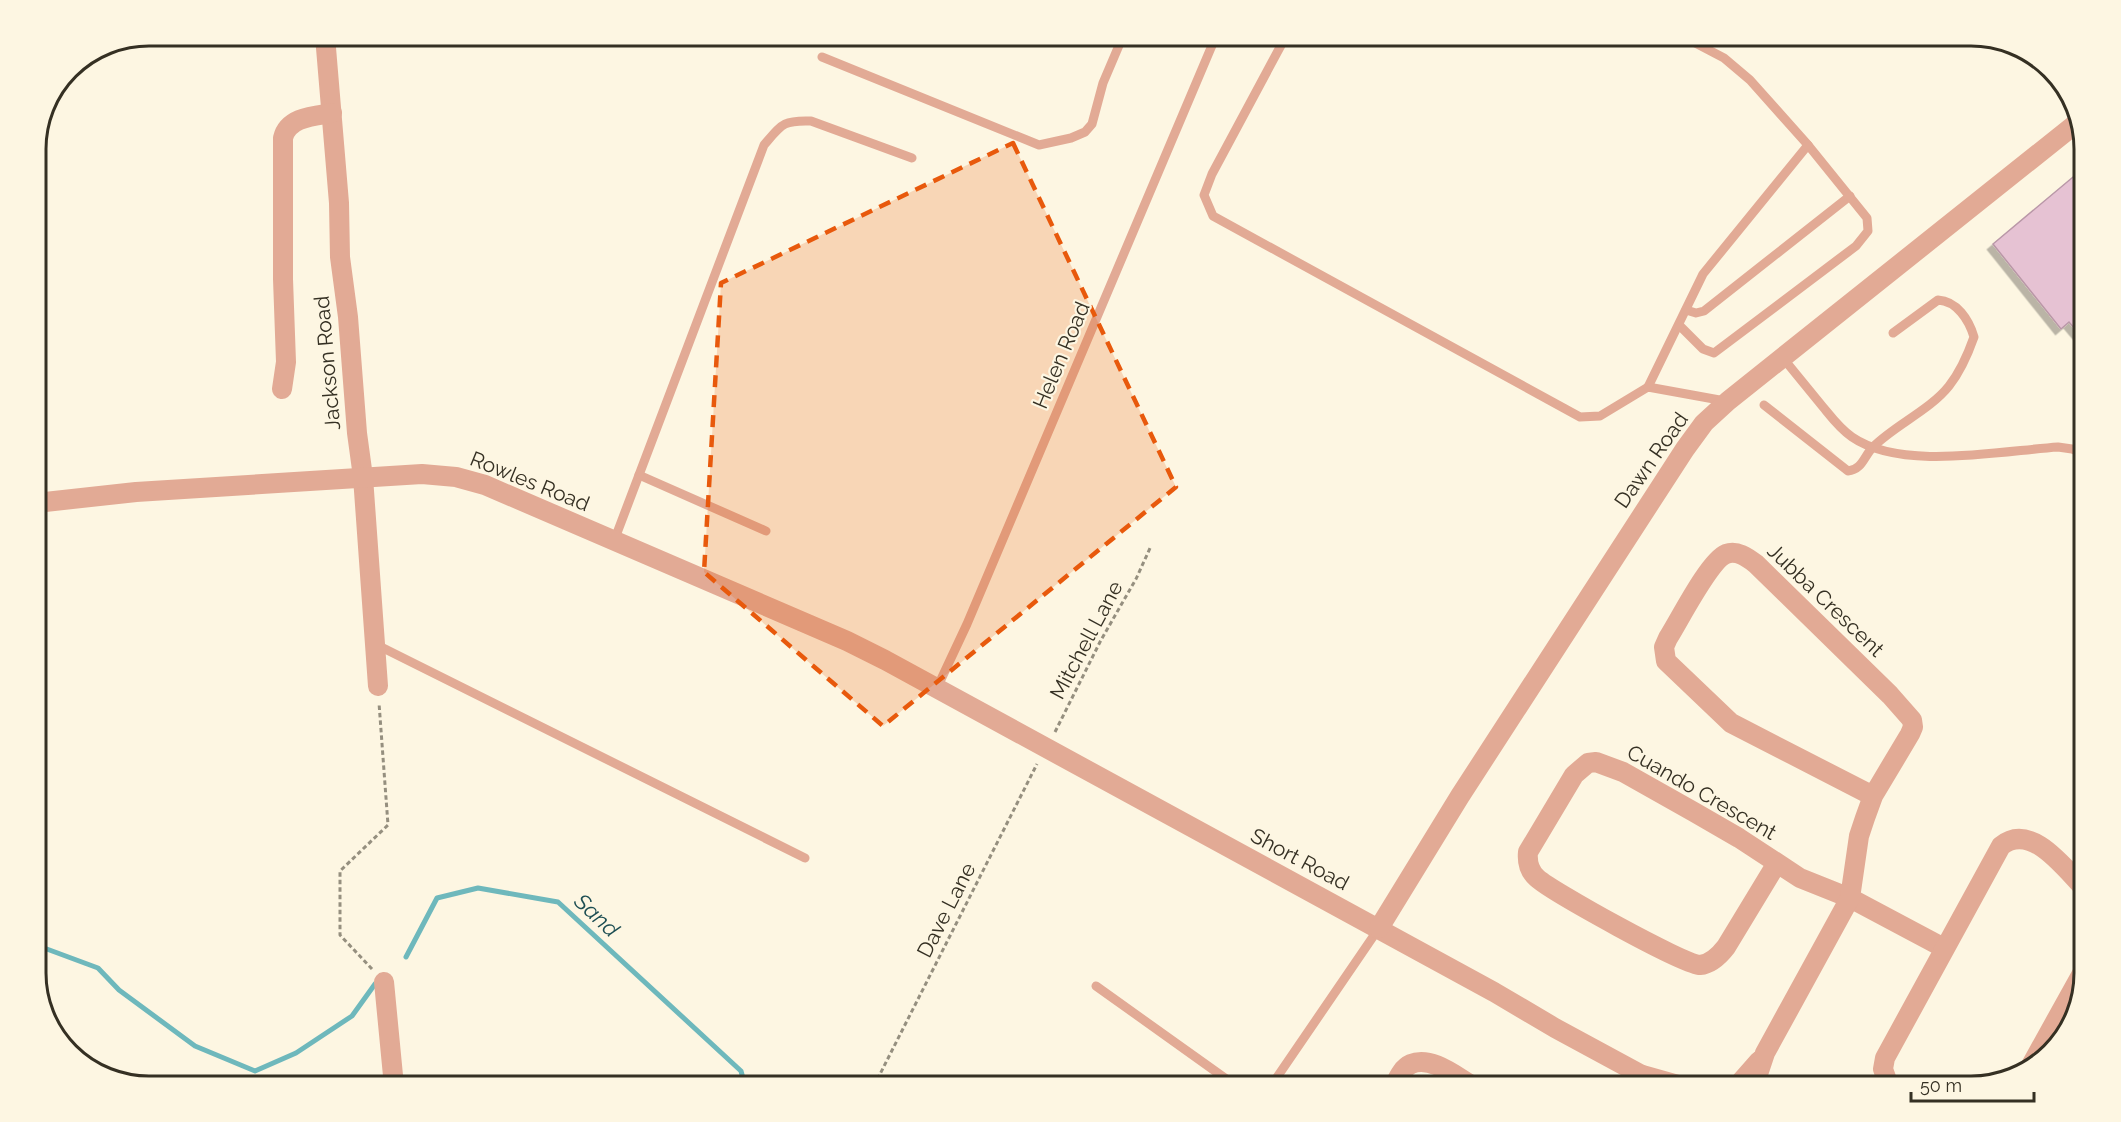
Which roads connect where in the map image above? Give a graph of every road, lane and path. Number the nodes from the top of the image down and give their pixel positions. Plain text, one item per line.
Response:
1 (327, 46) edge
2 (1119, 46) edge
3 (1212, 46) edge
4 (1281, 46) edge
5 (1701, 46) edge
6 (822, 57) dead end
7 (332, 113) junction
8 (2072, 127) edge
9 (1808, 145) junction
10 (912, 159) dead end
11 (1850, 196) junction
12 (1686, 310) junction
13 (1679, 325) junction
14 (1893, 333) dead end
15 (1783, 358) junction
16 (1648, 387) junction
17 (282, 389) dead end
18 (1728, 401) junction
19 (1764, 405) dead end
20 (1872, 448) junction
21 (2074, 450) edge
22 (639, 475) junction
23 (363, 477) junction
24 (47, 502) edge
25 (766, 531) dead end
26 (614, 541) junction
27 (1151, 546) dead end
28 (375, 644) junction
29 (378, 686) joint
30 (937, 688) junction
31 (1047, 748) junction
32 (1873, 796) junction
33 (805, 858) dead end
34 (1777, 863) junction
35 (2074, 879) edge
36 (1850, 897) junction
37 (1379, 928) junction
38 (1944, 948) junction
39 (384, 982) joint
40 (1096, 986) dead end
41 (2073, 989) edge
42 (2040, 1049) edge
43 (1765, 1053) junction
44 (393, 1076) edge
45 (879, 1076) edge
46 (1222, 1076) edge
47 (1278, 1076) edge
48 (1399, 1076) edge
49 (1454, 1076) edge
50 (1641, 1076) edge
51 (1745, 1076) edge
52 (1757, 1076) edge
53 (1885, 1076) edge

1 - 7 street, Jackson Road
2 - 6 lane
3 - 30 lane, Helen Road
4 - 16 lane
5 - 9 lane
7 - 17 street
7 - 23 street, Jackson Road
8 - 15 street, Dawn Road
9 - 11 lane
9 - 12 lane
10 - 22 lane
11 - 12 lane
11 - 13 lane
12 - 13 lane
13 - 16 lane
14 - 20 lane
15 - 18 street, Dawn Road
15 - 20 lane
16 - 18 lane
18 - 37 street, Dawn Road
19 - 20 lane
20 - 21 lane
22 - 25 lane
22 - 26 lane
23 - 24 street, Rowles Road
23 - 26 street, Rowles Road
23 - 28 street, Jackson Road
26 - 30 street, Rowles Road
27 - 31 path, Mitchell Lane
28 - 29 street, Jackson Road
28 - 33 lane
29 - 39 path
30 - 31 street, Short Road
31 - 37 street, Short Road
31 - 45 path, Dave Lane
32 - 32 street, Jubba Crescent
32 - 36 street, Jubba Crescent
34 - 34 street, Cuando Crescent
34 - 36 street, Cuando Crescent
35 - 38 street
36 - 38 street, Cuando Crescent
36 - 43 street
37 - 47 lane
37 - 50 street, Short Road
38 - 53 street
39 - 44 street
40 - 46 lane
41 - 42 street
43 - 51 street
43 - 52 street
48 - 49 street

